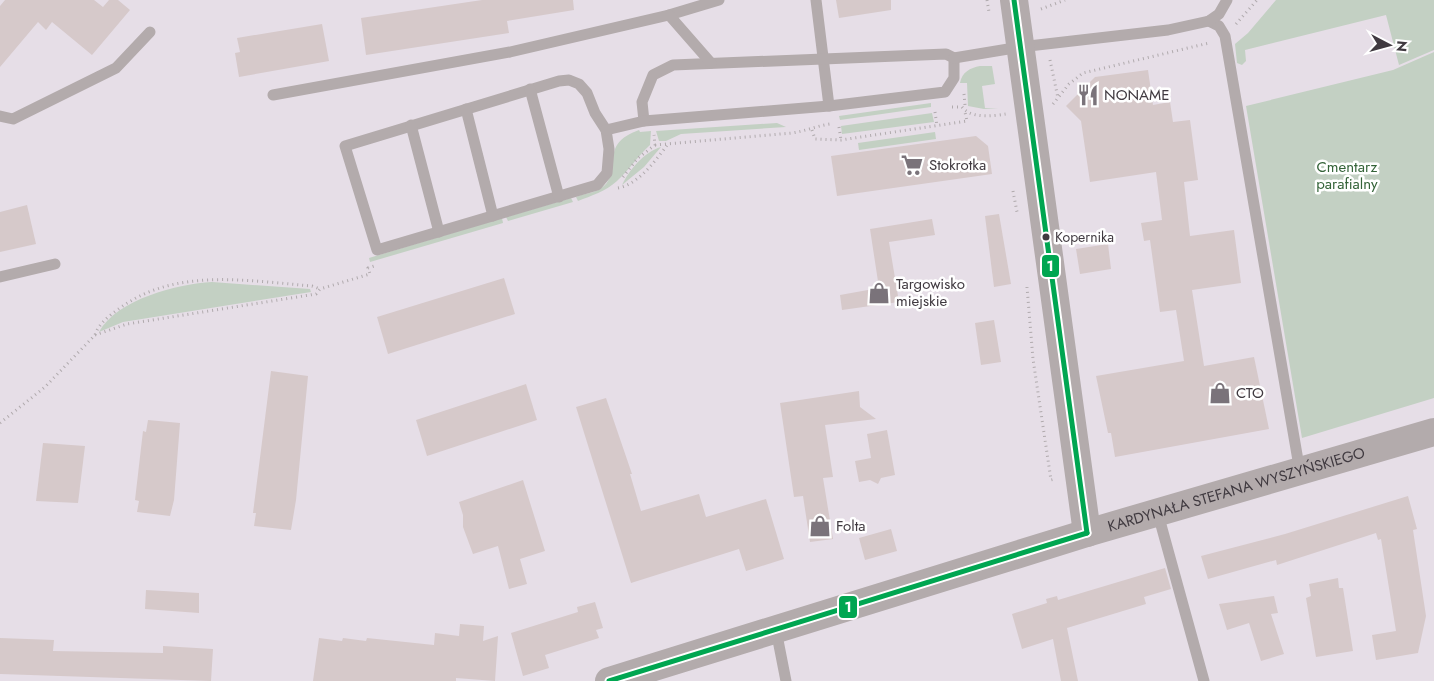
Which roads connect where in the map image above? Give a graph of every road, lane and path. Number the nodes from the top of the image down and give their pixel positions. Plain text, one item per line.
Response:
1 (719, 0) edge
2 (816, 0) edge
3 (1014, 0) edge
4 (1065, 0) edge
5 (1227, 0) edge
6 (1257, 0) edge
7 (1041, 9) dead end
8 (669, 15) junction
9 (1209, 21) junction
10 (150, 32) dead end
11 (1225, 36) junction
12 (1020, 48) junction
13 (824, 58) junction
14 (954, 58) junction
15 (711, 63) junction
16 (530, 89) junction
17 (273, 95) dead end
18 (1058, 99) dead end
19 (829, 106) junction
20 (466, 108) junction
21 (935, 112) dead end
22 (1010, 113) dead end
23 (0, 116) edge
24 (649, 120) junction
25 (411, 125) junction
26 (937, 126) junction
27 (839, 127) dead end
28 (606, 130) junction
29 (841, 140) junction
30 (668, 144) junction
31 (655, 145) junction
32 (559, 198) junction
33 (493, 216) junction
34 (439, 232) junction
35 (55, 264) dead end
36 (0, 277) edge
37 (340, 283) dead end
38 (320, 290) junction
39 (95, 336) junction
40 (0, 423) edge
41 (1434, 432) edge
42 (1300, 472) junction
43 (1158, 514) junction
44 (1087, 533) junction
45 (776, 630) junction
46 (609, 681) edge
47 (786, 681) edge
48 (1204, 681) edge

1 - 8 lane
2 - 13 lane
3 - 12 street
4 - 7 path
5 - 9 lane
6 - 11 path
8 - 15 lane
8 - 17 lane
9 - 11 lane
9 - 12 lane
10 - 23 lane
11 - 18 path
11 - 42 lane
12 - 14 lane
12 - 44 street
13 - 14 lane
13 - 15 lane
13 - 19 lane
14 - 19 lane
15 - 24 lane
16 - 20 lane
16 - 28 lane
16 - 32 lane
19 - 24 lane
20 - 25 lane
20 - 33 lane
21 - 26 path
22 - 26 path
24 - 28 lane
24 - 31 path
25 - 34 lane
25 - 34 lane
26 - 29 path
27 - 29 path
28 - 32 lane
29 - 30 path
30 - 31 path
30 - 31 path
32 - 33 lane
33 - 34 lane
35 - 36 lane
37 - 38 path
38 - 39 path
38 - 39 path
39 - 40 path
41 - 42 street, KARDYNAŁA STEFANA WYSZYŃSKIEGO
42 - 43 street, KARDYNAŁA STEFANA WYSZYŃSKIEGO
43 - 44 street, KARDYNAŁA STEFANA WYSZYŃSKIEGO
43 - 48 lane
44 - 45 street, KARDYNAŁA STEFANA WYSZYŃSKIEGO
45 - 46 street, KARDYNAŁA STEFANA WYSZYŃSKIEGO
45 - 47 lane

